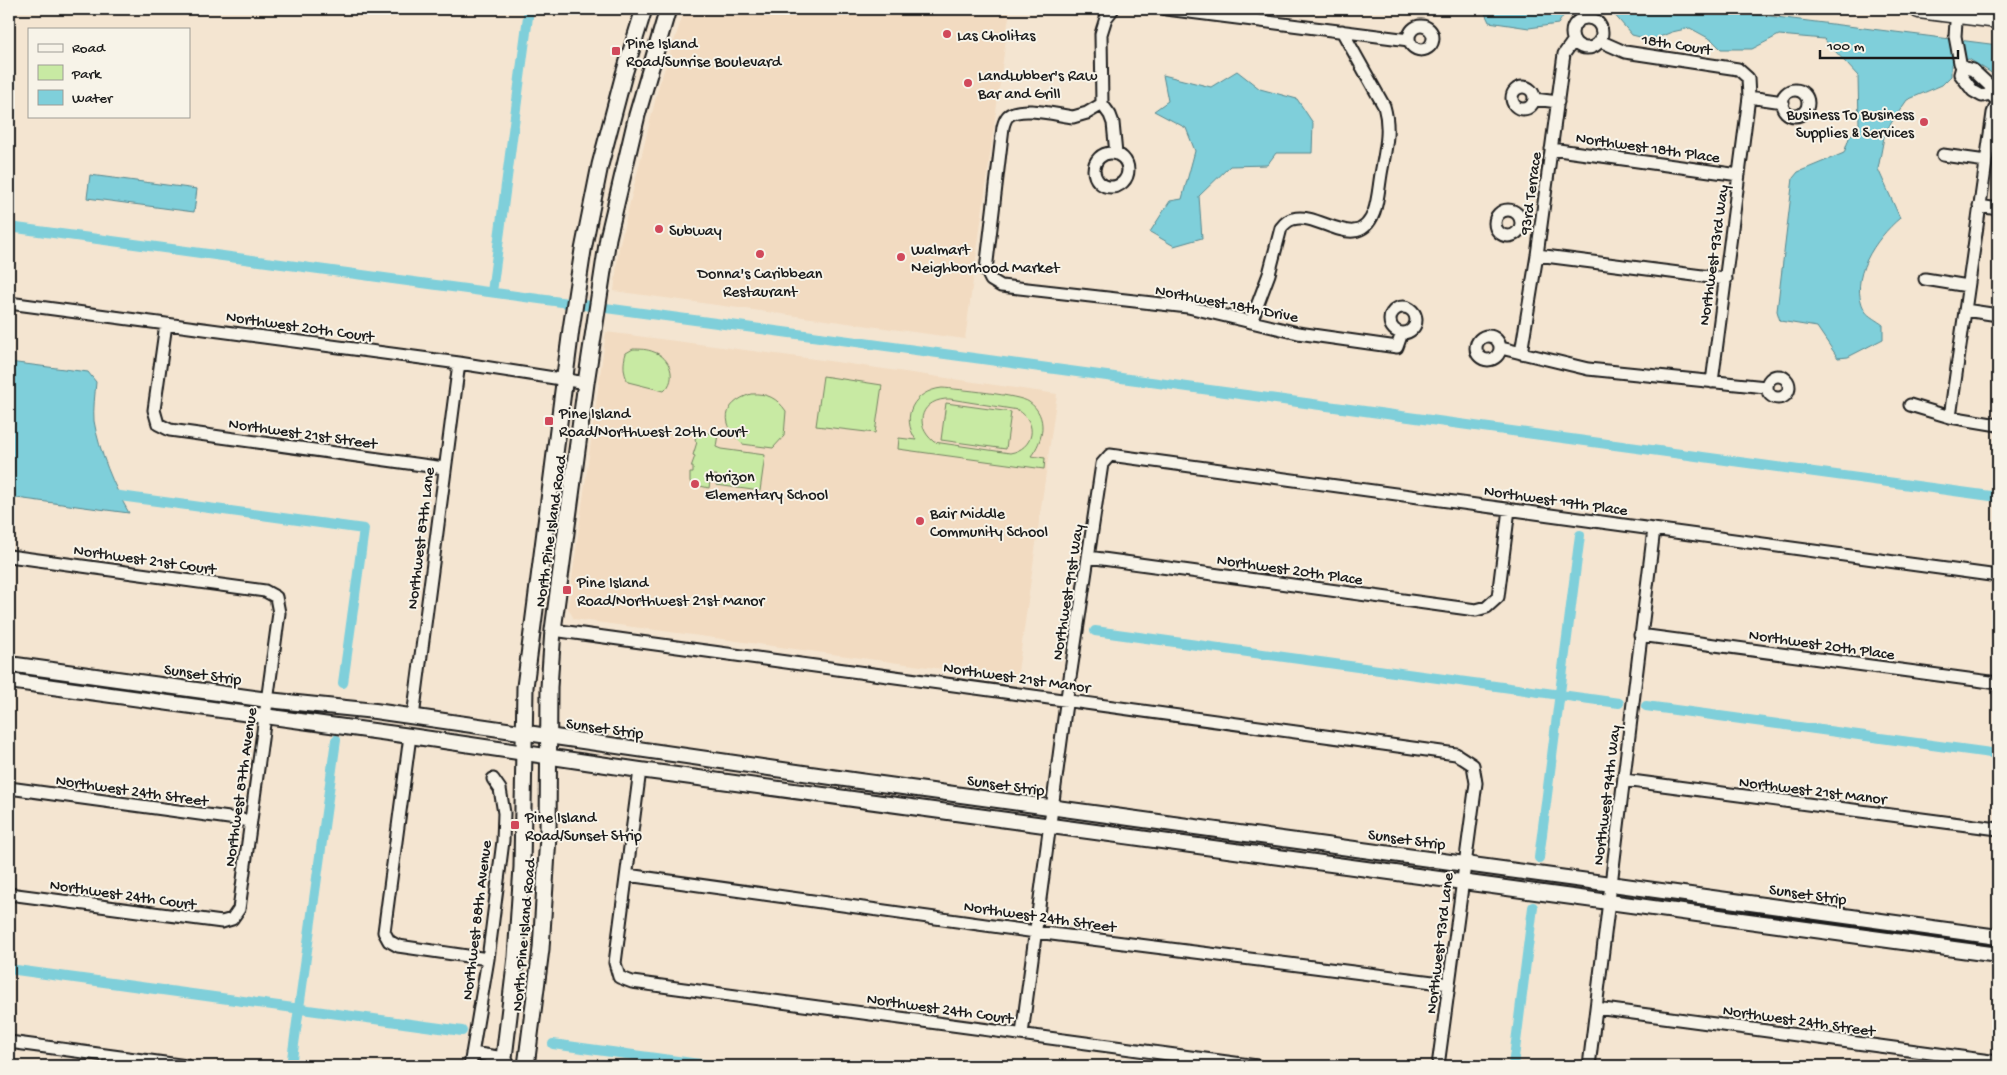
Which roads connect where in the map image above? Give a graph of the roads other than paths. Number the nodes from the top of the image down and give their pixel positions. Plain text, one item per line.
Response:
1 (644, 9) edge
2 (668, 9) edge
3 (1113, 9) edge
4 (1166, 9) edge
5 (1919, 9) edge
6 (1957, 11) edge
7 (1590, 12) edge
8 (1252, 14) edge
9 (1998, 19) edge
10 (1342, 32) junction
11 (1409, 40) dead end
12 (1574, 40) junction
13 (1600, 42) junction
14 (1748, 78) joint
15 (1749, 97) junction
16 (1534, 99) dead end
17 (1995, 99) edge
18 (1558, 102) junction
19 (1783, 102) dead end
20 (1102, 104) junction
21 (1551, 149) junction
22 (1116, 154) dead end
23 (1943, 155) dead end
24 (1986, 161) junction
25 (1739, 175) junction
26 (1980, 206) junction
27 (1998, 209) edge
28 (1521, 224) dead end
29 (1541, 227) junction
30 (1537, 255) junction
31 (1726, 278) junction
32 (1925, 279) dead end
33 (1968, 286) junction
34 (9, 303) edge
35 (1965, 310) junction
36 (1998, 315) edge
37 (1251, 322) junction
38 (166, 324) junction
39 (1402, 332) dead end
40 (1500, 348) dead end
41 (1521, 353) junction
42 (459, 363) junction
43 (565, 379) junction
44 (1712, 382) junction
45 (586, 383) junction
46 (1766, 388) dead end
47 (1910, 404) dead end
48 (1950, 418) junction
49 (1998, 425) edge
50 (1110, 454) joint
51 (444, 468) junction
52 (1509, 509) junction
53 (1654, 529) junction
54 (9, 556) edge
55 (1088, 557) junction
56 (1998, 576) edge
57 (276, 597) joint
58 (553, 630) junction
59 (1640, 635) junction
60 (9, 664) edge
61 (9, 681) edge
62 (1998, 683) edge
63 (268, 700) junction
64 (1067, 700) junction
65 (266, 716) junction
66 (413, 717) junction
67 (524, 734) junction
68 (410, 736) junction
69 (548, 737) junction
70 (523, 754) junction
71 (547, 757) junction
72 (1472, 765) joint
73 (640, 770) junction
74 (493, 779) dead end
75 (1624, 780) junction
76 (9, 788) edge
77 (1052, 808) junction
78 (251, 821) junction
79 (1050, 825) junction
80 (1998, 829) edge
81 (1464, 864) junction
82 (627, 875) junction
83 (1462, 881) junction
84 (1611, 884) junction
85 (9, 894) edge
86 (1608, 901) junction
87 (232, 920) joint
88 (1036, 932) junction
89 (1998, 937) edge
90 (1998, 954) edge
91 (488, 959) junction
92 (1449, 984) junction
93 (1596, 1008) junction
94 (1022, 1034) junction
95 (9, 1042) edge
96 (472, 1053) junction
97 (1998, 1062) edge
98 (506, 1064) edge
99 (187, 1066) edge
100 (470, 1066) edge
101 (526, 1066) edge
102 (1257, 1066) edge
103 (1438, 1066) edge
104 (1589, 1066) edge

1 - 43 main road, North Pine Island Road
2 - 45 main road, North Pine Island Road
3 - 20 street
4 - 8 street
5 - 6 highway
6 - 9 highway
6 - 17 street
7 - 12 street
7 - 13 street
8 - 10 street
10 - 11 street
10 - 37 street
12 - 13 street
12 - 18 street, 93rd Terrace
13 - 14 street, 18th Court
14 - 15 street, Northwest 93rd Way
15 - 19 street
15 - 25 street, Northwest 93rd Way
16 - 18 street
17 - 24 street
18 - 21 street, 93rd Terrace
20 - 22 street
20 - 37 street, Northwest 18th Drive
21 - 25 street, Northwest 18th Place
21 - 29 street, 93rd Terrace
23 - 24 street
24 - 26 street
25 - 31 street, Northwest 93rd Way
26 - 27 street
26 - 33 street
28 - 29 street
29 - 30 street, 93rd Terrace
30 - 31 street
30 - 41 street, 93rd Terrace
31 - 44 street, Northwest 93rd Way
32 - 33 street
33 - 35 street
34 - 38 street, Northwest 20th Court
35 - 36 street
35 - 48 street
37 - 39 street, Northwest 18th Drive
38 - 42 street, Northwest 20th Court
38 - 51 street, Northwest 21st Street
40 - 41 street
41 - 44 street
42 - 43 street, Northwest 20th Court
42 - 51 street, Northwest 87th Lane
43 - 45 street, Northwest 20th Court
43 - 67 main road, North Pine Island Road
44 - 46 street
45 - 58 main road, North Pine Island Road
47 - 48 street
48 - 49 street
50 - 52 street, Northwest 19th Place
50 - 55 street, Northwest 91st Way
51 - 66 street, Northwest 87th Lane
52 - 53 street, Northwest 19th Place
52 - 55 street, Northwest 20th Place
53 - 56 street, Northwest 19th Place
53 - 59 street, Northwest 94th Way
54 - 57 street, Northwest 21st Court
55 - 64 street, Northwest 91st Way
57 - 63 street, Northwest 87th Avenue
58 - 64 street, Northwest 21st Manor
58 - 69 main road, North Pine Island Road
59 - 62 street, Northwest 20th Place
59 - 75 street, Northwest 94th Way
60 - 63 street, Sunset Strip
61 - 65 street
63 - 65 street, Northwest 87th Avenue
63 - 66 street, Sunset Strip
64 - 72 street, Northwest 21st Manor
64 - 77 street, Northwest 91st Way
65 - 68 street
65 - 78 street, Northwest 87th Avenue
66 - 67 street, Sunset Strip
67 - 69 street, Sunset Strip
67 - 70 main road, North Pine Island Road
68 - 70 street
68 - 91 street
69 - 71 main road, North Pine Island Road
69 - 77 street, Sunset Strip
70 - 71 street
70 - 98 main road, North Pine Island Road
71 - 73 street
71 - 101 main road, North Pine Island Road
72 - 81 street, Northwest 93rd Lane
73 - 79 street
73 - 82 street
74 - 91 street, Northwest 88th Avenue
75 - 80 street, Northwest 21st Manor
75 - 84 street, Northwest 94th Way
76 - 78 street, Northwest 24th Street
77 - 79 street, Northwest 91st Way
77 - 81 street, Sunset Strip
78 - 87 street, Northwest 87th Avenue
79 - 83 street
79 - 88 street, Northwest 91st Way
81 - 83 street, Northwest 93rd Lane
81 - 84 street, Sunset Strip
82 - 88 street, Northwest 24th Street
82 - 94 street, Northwest 24th Court
83 - 86 street
83 - 92 street, Northwest 93rd Lane
84 - 86 street, Northwest 94th Way
84 - 89 street, Sunset Strip
85 - 87 street, Northwest 24th Court
86 - 90 street
86 - 93 street, Northwest 94th Way
88 - 92 street, Northwest 24th Street
88 - 94 street, Northwest 91st Way
91 - 96 street, Northwest 88th Avenue
92 - 103 street, Northwest 93rd Lane
93 - 97 street, Northwest 24th Street
93 - 104 street, Northwest 94th Way
94 - 102 street, Northwest 24th Court
95 - 99 street
96 - 98 street
96 - 100 street, Northwest 88th Avenue

